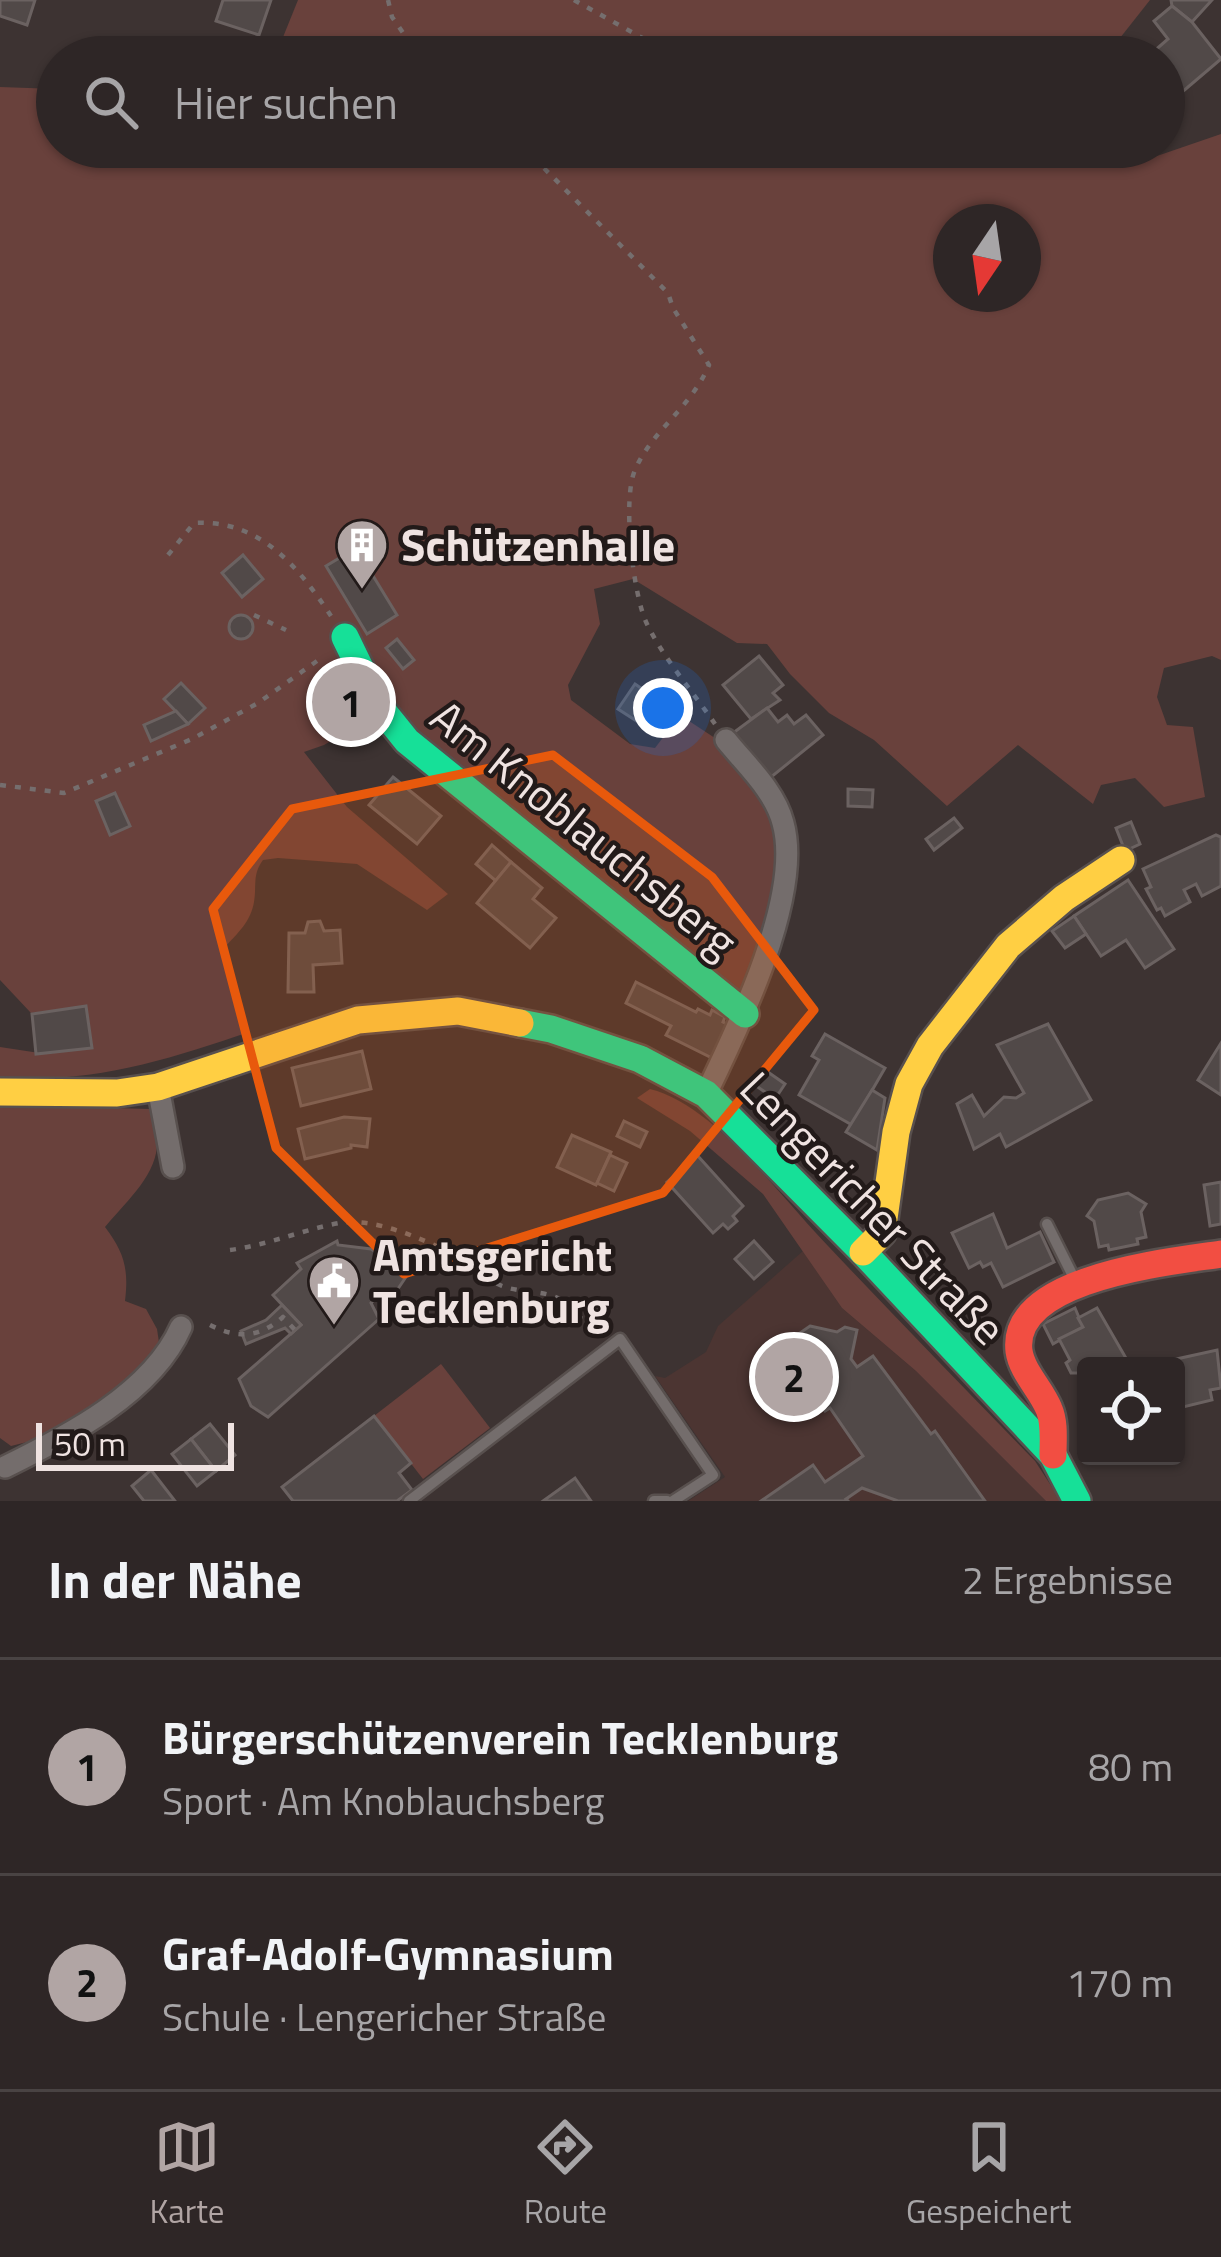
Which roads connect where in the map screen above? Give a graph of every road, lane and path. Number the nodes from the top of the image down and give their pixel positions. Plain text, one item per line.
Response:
1 (388, 0) edge
2 (574, 0) edge
3 (405, 36) edge
4 (639, 36) edge
5 (544, 168) edge
6 (168, 555) dead end
7 (254, 615) dead end
8 (286, 630) dead end
9 (345, 638) junction
10 (726, 740) joint
11 (0, 784) edge
12 (1121, 860) dead end
13 (745, 1014) junction
14 (158, 1087) junction
15 (0, 1092) edge
16 (706, 1094) junction
17 (173, 1167) dead end
18 (1047, 1224) dead end
19 (230, 1250) dead end
20 (863, 1252) junction
21 (1221, 1254) edge
22 (1077, 1284) junction
23 (210, 1325) dead end
24 (181, 1327) dead end
25 (295, 1330) dead end
26 (620, 1339) junction
27 (1053, 1455) junction
28 (7, 1470) edge
29 (409, 1501) edge
30 (654, 1501) edge
31 (670, 1501) edge
32 (1077, 1501) edge

1 - 3 path
2 - 4 path
5 - 10 path
6 - 9 path
7 - 8 path
9 - 11 path
9 - 13 street, Am Knoblauchsberg
10 - 13 street
12 - 20 street
13 - 16 street
14 - 15 street, Lengericher Straße
14 - 16 street, Lengericher Straße
14 - 17 street
16 - 20 street, Lengericher Straße
18 - 22 lane
19 - 26 path
20 - 27 street, Lengericher Straße
21 - 22 street
22 - 27 street
23 - 25 path
24 - 28 street
26 - 29 lane
26 - 31 lane
27 - 32 street, Lengericher Straße
30 - 31 lane

